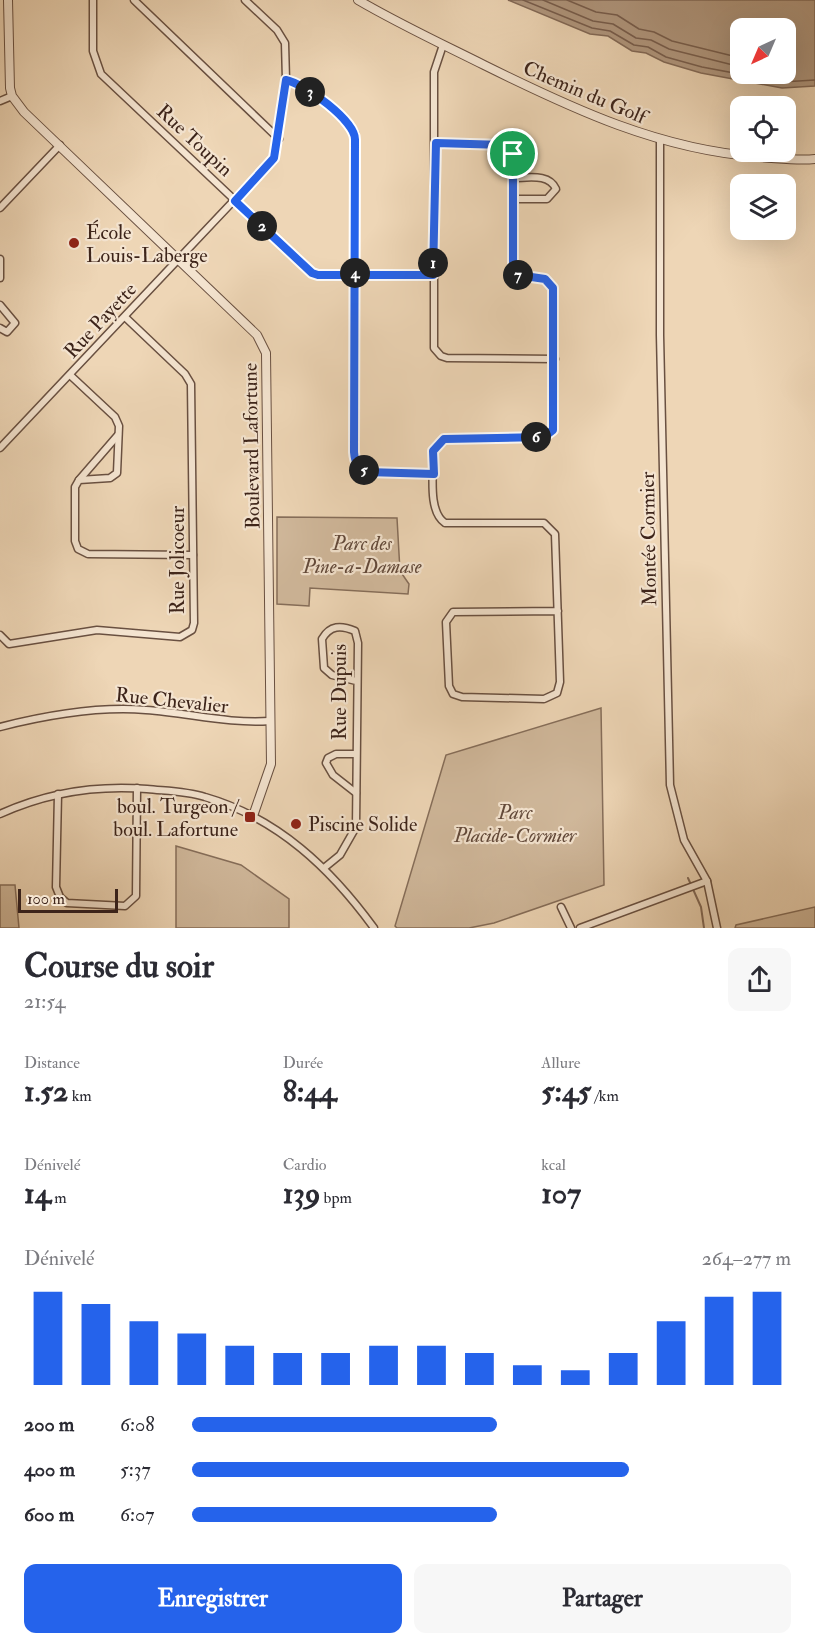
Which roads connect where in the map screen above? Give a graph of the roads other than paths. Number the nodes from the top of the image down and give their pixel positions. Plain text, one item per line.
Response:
1 (8, 0) edge
2 (93, 0) edge
3 (134, 0) edge
4 (245, 0) edge
5 (358, 0) edge
6 (443, 45) junction
7 (286, 80) junction
8 (12, 96) junction
9 (0, 101) edge
10 (279, 139) junction
11 (660, 140) junction
12 (436, 143) junction
13 (60, 145) junction
14 (815, 159) edge
15 (513, 177) junction
16 (513, 199) junction
17 (235, 201) junction
18 (0, 208) edge
19 (0, 259) edge
20 (179, 260) junction
21 (433, 275) junction
22 (355, 276) junction
23 (0, 278) edge
24 (0, 305) edge
25 (125, 317) junction
26 (0, 328) edge
27 (555, 359) junction
28 (70, 375) junction
29 (118, 435) junction
30 (0, 447) edge
31 (434, 474) junction
32 (79, 480) junction
33 (193, 555) junction
34 (558, 611) junction
35 (0, 635) edge
36 (356, 681) junction
37 (270, 721) junction
38 (0, 727) edge
39 (356, 754) junction
40 (137, 788) junction
41 (356, 793) junction
42 (58, 794) junction
43 (0, 814) edge
44 (253, 816) junction
45 (324, 868) junction
46 (707, 881) junction
47 (561, 908) dead end
48 (374, 928) edge
49 (571, 928) edge
50 (580, 928) edge
51 (717, 928) edge

1 - 8 street
2 - 17 street, Rue Toupin
3 - 10 street
4 - 7 street, Rue Payette
5 - 6 street, Chemin du Golf
6 - 11 street, Chemin du Golf
6 - 12 street
7 - 10 street, Rue Payette
7 - 22 street
8 - 9 street
8 - 13 street, Boulevard Lafortune
10 - 17 street, Rue Payette
11 - 14 street, Chemin du Golf
11 - 46 street, Montée Cormier
12 - 15 street
12 - 21 street
13 - 18 street
13 - 20 street, Boulevard Lafortune
15 - 16 street
15 - 16 street
16 - 27 street
17 - 20 street, Rue Payette
17 - 22 street, Rue Toupin
19 - 23 street
20 - 25 street, Rue Payette
20 - 37 street, Boulevard Lafortune
21 - 22 street, Rue Toupin
21 - 27 street
22 - 31 street
24 - 26 street
25 - 28 street, Rue Payette
25 - 33 street, Rue Jolicoeur
27 - 31 street
28 - 29 street
28 - 30 street, Rue Payette
29 - 32 street
29 - 32 street
31 - 34 street
32 - 33 street
33 - 35 street, Rue Jolicoeur
34 - 34 street
36 - 36 street, Rue Dupuis
36 - 39 street, Rue Dupuis
37 - 38 street, Rue Chevalier
37 - 44 street, Boulevard Lafortune
39 - 41 street, Rue Dupuis
39 - 41 street, Rue Dupuis
40 - 42 street
40 - 42 street
40 - 44 street
41 - 45 street, Rue Dupuis
42 - 43 street
44 - 45 street
45 - 48 street
46 - 50 street
46 - 51 street, Montée Cormier
47 - 49 street

